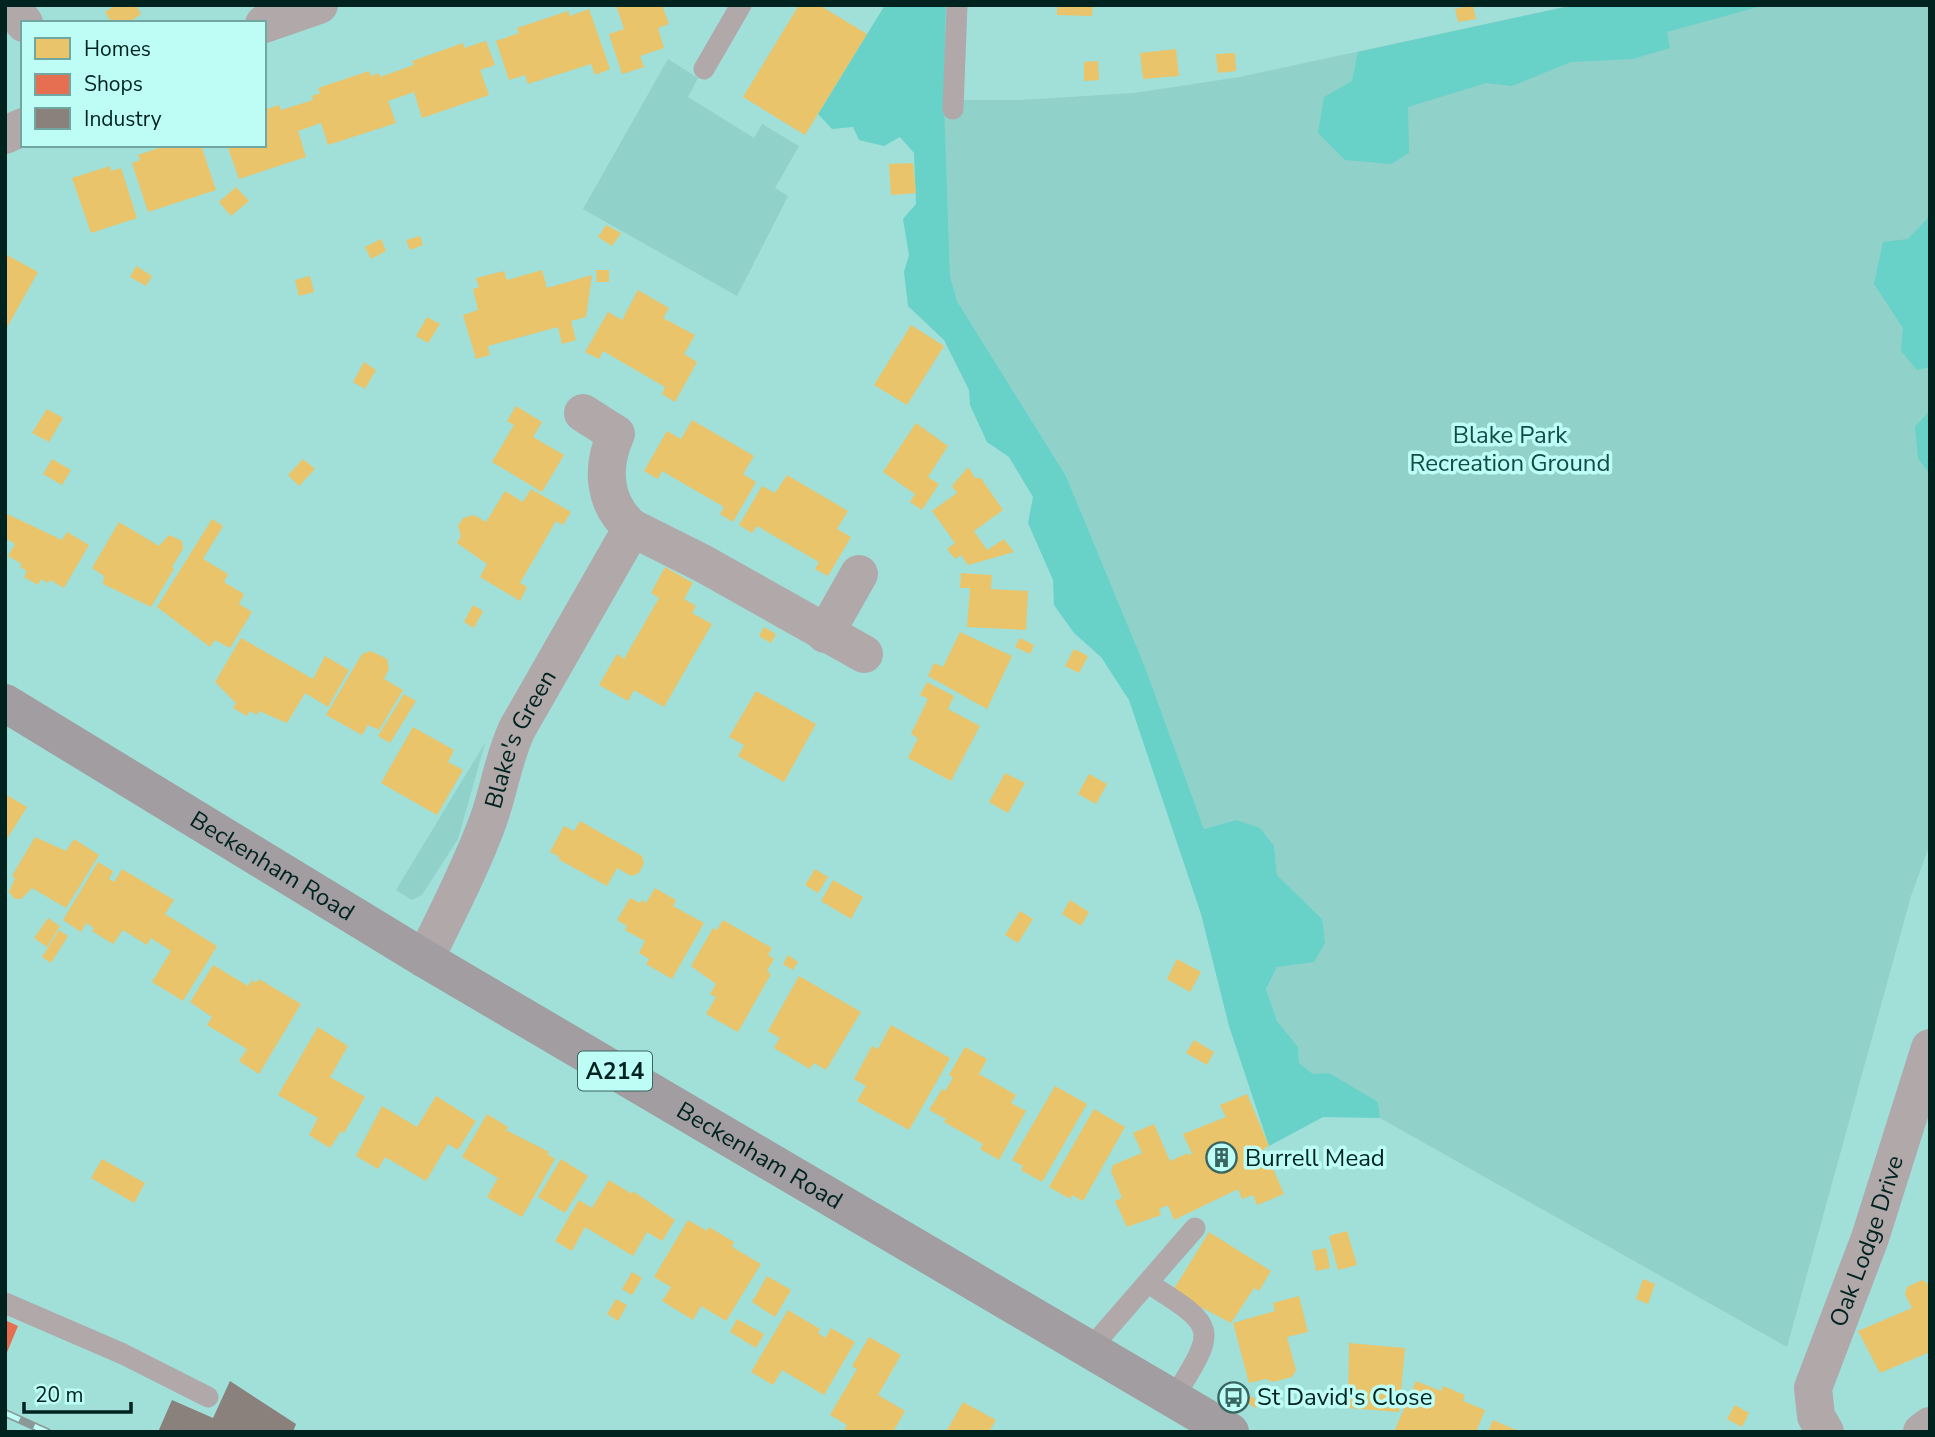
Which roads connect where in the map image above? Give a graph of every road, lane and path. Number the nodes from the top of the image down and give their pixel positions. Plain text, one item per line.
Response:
1 (11, 5) edge
2 (319, 5) edge
3 (741, 5) edge
4 (957, 5) edge
5 (23, 21) edge
6 (266, 23) edge
7 (704, 69) dead end
8 (953, 109) dead end
9 (21, 128) edge
10 (5, 135) edge
11 (583, 413) dead end
12 (632, 528) junction
13 (859, 574) dead end
14 (825, 634) junction
15 (864, 654) dead end
16 (5, 703) edge
17 (425, 959) junction
18 (1930, 1048) edge
19 (1195, 1228) dead end
20 (1148, 1283) junction
21 (5, 1303) edge
22 (1090, 1349) junction
23 (208, 1397) dead end
24 (1173, 1399) junction
25 (1930, 1426) edge
26 (1230, 1432) edge
27 (1825, 1432) edge
28 (1922, 1432) edge

1 - 5 street
2 - 6 street
3 - 7 lane
4 - 8 lane
9 - 10 street
11 - 12 street
12 - 14 street
12 - 17 street, Blake's Green
13 - 14 street
14 - 15 street
16 - 17 main road, Beckenham Road / A214
17 - 22 main road, Beckenham Road / A214
18 - 27 street, Oak Lodge Drive
19 - 20 lane
20 - 22 lane
20 - 24 lane
21 - 23 lane
22 - 24 main road, Beckenham Road / A214
24 - 26 main road, Beckenham Road / A214
25 - 28 street

